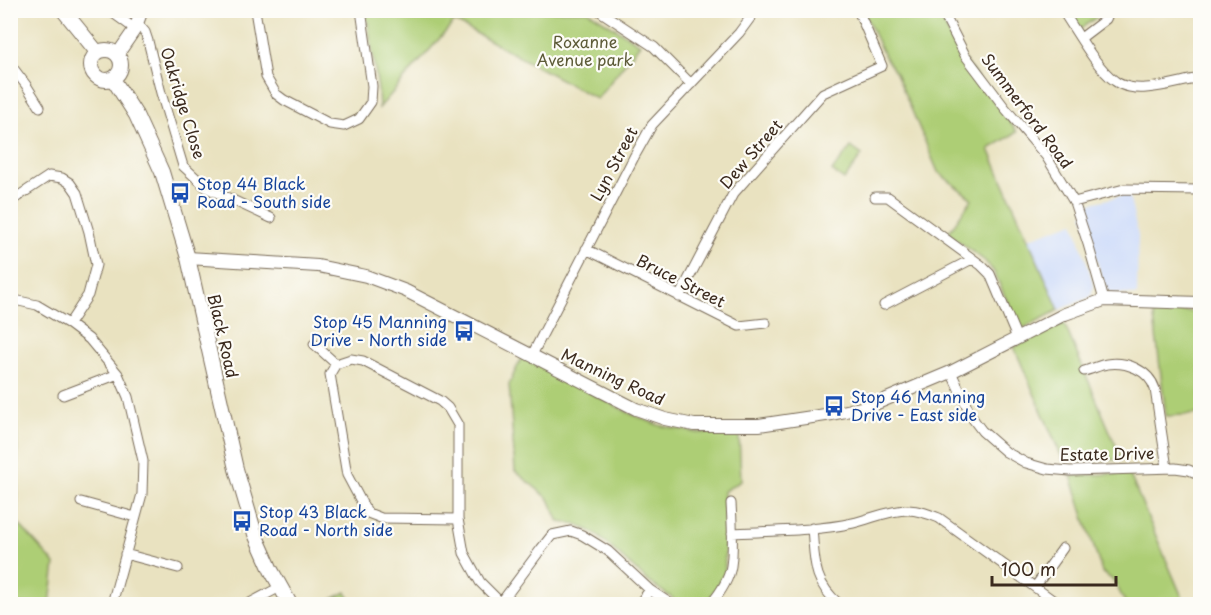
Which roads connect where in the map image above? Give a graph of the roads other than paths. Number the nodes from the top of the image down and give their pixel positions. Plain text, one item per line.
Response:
1 (63, 10) edge
2 (109, 10) edge
3 (142, 10) edge
4 (255, 10) edge
5 (361, 10) edge
6 (598, 10) edge
7 (756, 10) edge
8 (858, 10) edge
9 (942, 10) edge
10 (1062, 10) edge
11 (1110, 10) edge
12 (136, 27) junction
13 (1081, 38) junction
14 (97, 52) junction
15 (117, 55) junction
16 (10, 64) edge
17 (1200, 78) edge
18 (112, 79) junction
19 (691, 84) junction
20 (40, 107) dead end
21 (1200, 190) edge
22 (875, 196) dead end
23 (12, 202) edge
24 (1074, 202) junction
25 (270, 218) dead end
26 (586, 249) junction
27 (188, 258) junction
28 (972, 259) junction
29 (680, 297) junction
30 (10, 299) edge
31 (1104, 300) junction
32 (1200, 303) edge
33 (885, 305) dead end
34 (766, 323) dead end
35 (69, 324) junction
36 (1017, 338) junction
37 (314, 344) dead end
38 (531, 356) junction
39 (336, 364) junction
40 (1084, 371) dead end
41 (951, 372) junction
42 (118, 374) junction
43 (63, 395) dead end
44 (1167, 468) junction
45 (1200, 475) edge
46 (81, 502) dead end
47 (731, 503) dead end
48 (135, 517) junction
49 (458, 519) junction
50 (812, 528) junction
51 (732, 533) junction
52 (1063, 548) dead end
53 (125, 554) junction
54 (178, 568) dead end
55 (280, 587) junction
56 (1035, 587) junction
57 (650, 590) junction
58 (112, 604) edge
59 (248, 604) edge
60 (289, 604) edge
61 (501, 604) edge
62 (639, 604) edge
63 (671, 604) edge
64 (711, 604) edge
65 (839, 604) edge
66 (1058, 604) edge

1 - 14 main road
2 - 12 street
3 - 12 street
4 - 5 street
6 - 19 street
7 - 19 street, Lyn Street
8 - 29 street, Dew Street
9 - 24 street, Summerford Road
10 - 13 street
11 - 13 street
12 - 15 street
12 - 25 street, Oakridge Close
13 - 17 street
14 - 15 main road
14 - 18 main road
15 - 18 main road
16 - 20 street
18 - 27 main road, Black Road
19 - 26 street, Lyn Street
21 - 24 street
22 - 28 street
23 - 35 street
24 - 31 street, Summerford Road
26 - 29 street, Bruce Street
26 - 38 street, Lyn Street
27 - 38 street, Manning Road
27 - 55 main road, Black Road
28 - 33 street
28 - 36 street
29 - 34 street, Bruce Street
30 - 35 street
31 - 32 street, Manning Road
31 - 36 street, Manning Road
35 - 42 street
36 - 41 street, Manning Road
37 - 39 street
38 - 41 street, Manning Road
39 - 49 street
39 - 49 street
40 - 44 street
41 - 44 street, Estate Drive
42 - 43 street
42 - 48 street
44 - 45 street, Estate Drive
46 - 48 street
47 - 51 street
48 - 53 street
49 - 61 street
50 - 51 street
50 - 56 street
50 - 65 street
51 - 64 street
52 - 56 street
53 - 54 street
53 - 58 street
55 - 59 street
55 - 60 main road, Black Road
56 - 66 street
57 - 61 street
57 - 62 street
57 - 63 street

